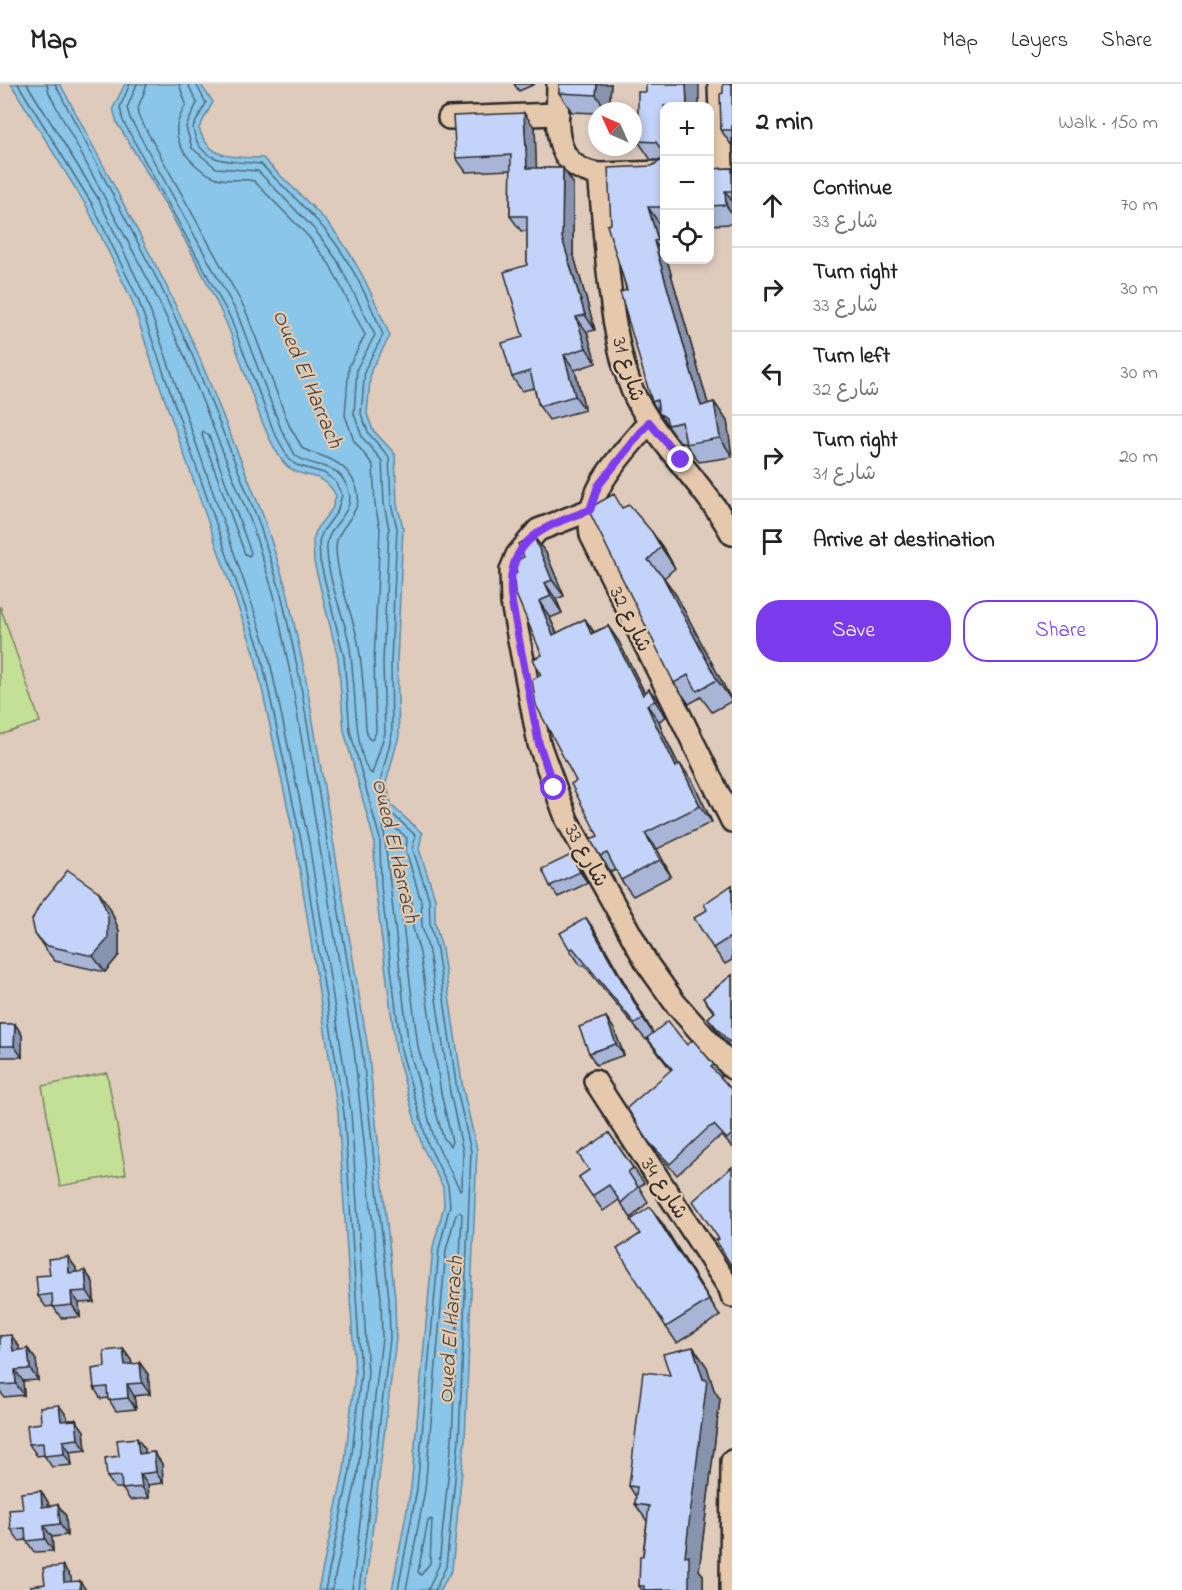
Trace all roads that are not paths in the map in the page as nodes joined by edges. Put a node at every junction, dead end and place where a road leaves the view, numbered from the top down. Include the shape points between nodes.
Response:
1 (558, 84) edge
2 (718, 84) edge
3 (558, 114) junction
4 (449, 118) dead end
5 (721, 169) edge
6 (660, 172) edge
7 (599, 174) junction
8 (649, 422) junction
9 (590, 510) junction
10 (732, 534) edge
11 (732, 821) edge
12 (732, 1068) edge
13 (595, 1081) dead end
14 (732, 1296) edge
15 (732, 1461) edge
16 (731, 1590) edge

1 - 3 street
2 - 5 street
3 - 4 street
3 - 7 street via 558,137 565,156 580,169
6 - 7 street
7 - 8 street, شارع 31 via 617,330 629,380
8 - 9 street, شارع 32 via 598,486
8 - 10 street, شارع 31 via 719,511
9 - 11 street, شارع 32 via 591,536 596,547
9 - 12 street, شارع 33 via 538,530 517,555 512,570 510,586 539,744 567,820 648,965 675,1003
13 - 14 street, شارع 34
15 - 16 street

